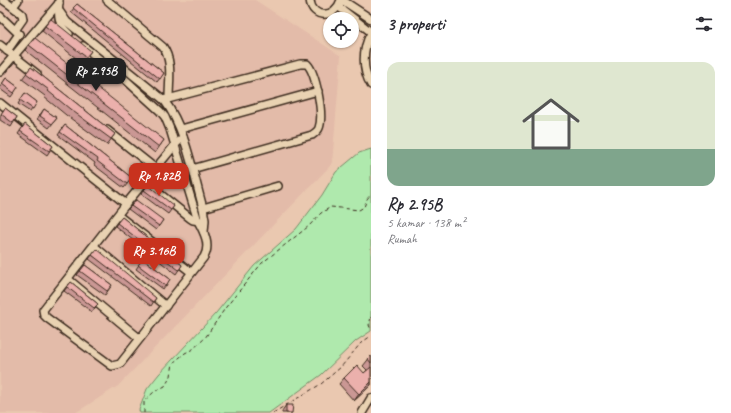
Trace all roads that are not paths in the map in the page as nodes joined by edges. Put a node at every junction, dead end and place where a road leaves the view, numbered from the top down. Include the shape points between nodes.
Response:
1 (3, 0) edge
2 (18, 0) edge
3 (107, 0) edge
4 (310, 0) edge
5 (341, 2) edge
6 (59, 4) edge
7 (13, 7) junction
8 (0, 16) edge
9 (371, 19) edge
10 (16, 29) junction
11 (371, 32) edge
12 (0, 45) edge
13 (7, 51) junction
14 (15, 56) junction
15 (0, 72) edge
16 (45, 80) edge
17 (371, 85) edge
18 (318, 91) junction
19 (167, 99) junction
20 (0, 103) edge
21 (100, 125) edge
22 (181, 129) junction
23 (183, 138) junction
24 (175, 145) junction
25 (156, 169) junction
26 (192, 169) junction
27 (145, 182) junction
28 (278, 186) dead end
29 (126, 204) junction
30 (203, 208) junction
31 (119, 215) junction
32 (202, 220) junction
33 (94, 246) junction
34 (191, 272) junction
35 (68, 279) junction
36 (166, 306) junction
37 (139, 338) junction
38 (371, 398) edge
39 (362, 413) edge

1 - 7 street
2 - 7 street
3 - 19 street via 167,52
4 - 5 street via 313,9 324,14 335,11
5 - 9 street
5 - 11 street
6 - 14 street
6 - 19 street via 67,22
6 - 24 street via 62,28 160,111 168,123
7 - 10 street via 23,17
8 - 10 street
10 - 13 street via 19,34
11 - 17 street via 364,51 366,73
12 - 13 street
13 - 14 street
14 - 15 street
14 - 16 street
18 - 19 street via 310,67 304,63
18 - 22 street
18 - 26 street via 320,124 312,135
19 - 22 street
20 - 29 street
21 - 25 street
22 - 23 street
23 - 24 street
23 - 26 street
24 - 25 street
24 - 32 street
25 - 27 street
26 - 30 street
27 - 29 street
27 - 32 street via 190,218
28 - 30 street
29 - 31 street
30 - 32 street
31 - 33 street
31 - 34 street
32 - 34 street via 208,250
33 - 35 street
33 - 36 street
34 - 36 street
35 - 37 street
35 - 37 street via 43,310 47,318 112,366 120,364
36 - 37 street
38 - 39 street

